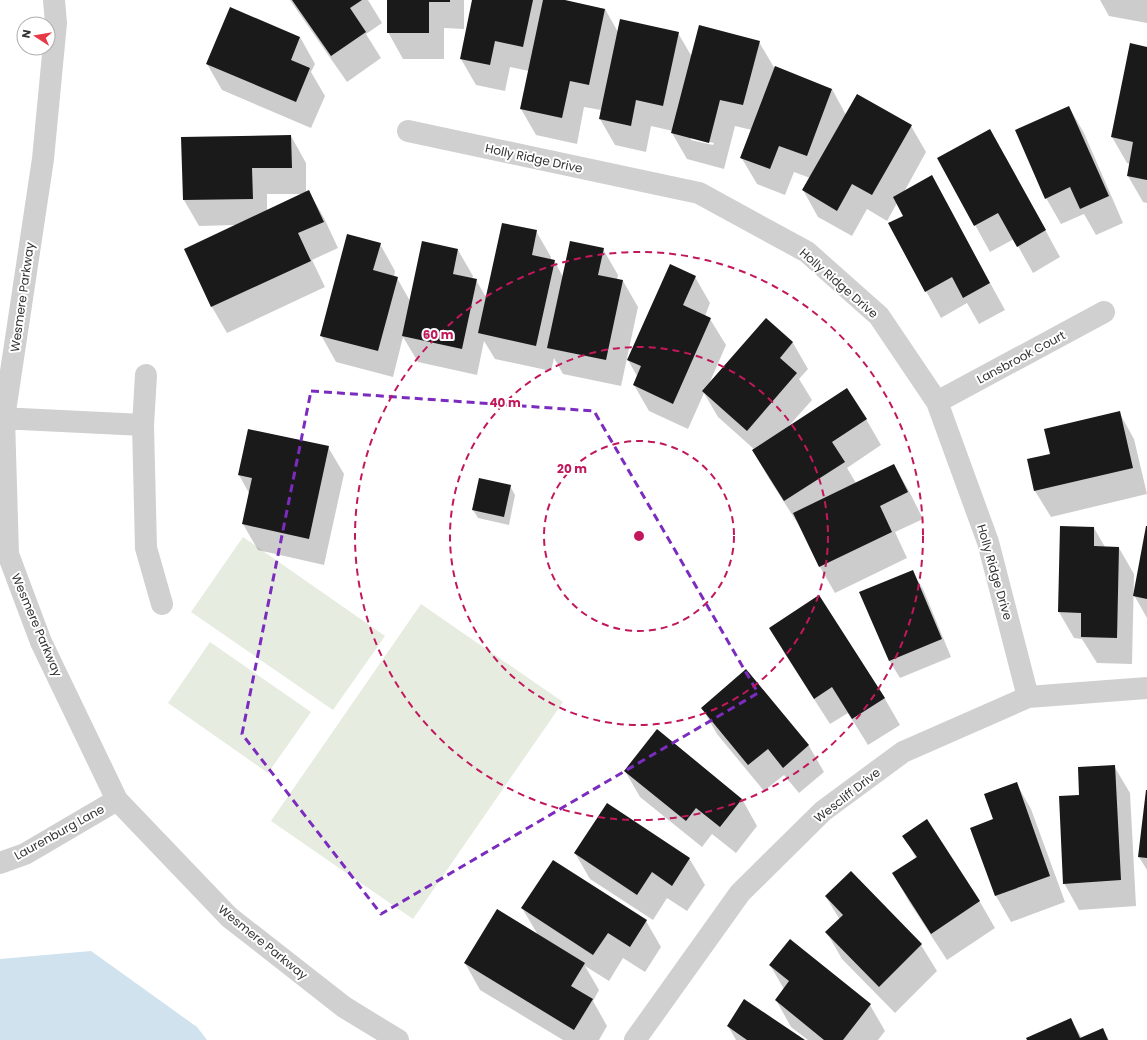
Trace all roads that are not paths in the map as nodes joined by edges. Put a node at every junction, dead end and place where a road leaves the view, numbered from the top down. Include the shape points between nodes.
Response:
1 (54, 0) edge
2 (408, 131) dead end
3 (1104, 312) dead end
4 (146, 375) dead end
5 (937, 402) junction
6 (2, 418) edge
7 (143, 425) junction
8 (162, 604) dead end
9 (1147, 688) edge
10 (1028, 697) junction
11 (117, 800) junction
12 (0, 863) edge
13 (398, 1040) edge
14 (635, 1040) edge

1 - 6 street, Wesmere Parkway via 56,23 43,159
2 - 5 street, Holly Ridge Drive via 699,193 807,252 879,316
3 - 5 street, Lansbrook Court
4 - 7 street
5 - 10 street, Holly Ridge Drive via 988,542
6 - 7 street
6 - 11 street, Wesmere Parkway via 8,554 42,642
7 - 8 street via 146,548
9 - 10 street, Wescliff Drive
10 - 14 street, Wescliff Drive via 903,752 823,811 740,893
11 - 12 street, Laurenburg Lane via 25,854
11 - 13 street, Wesmere Parkway via 229,917 344,1007

